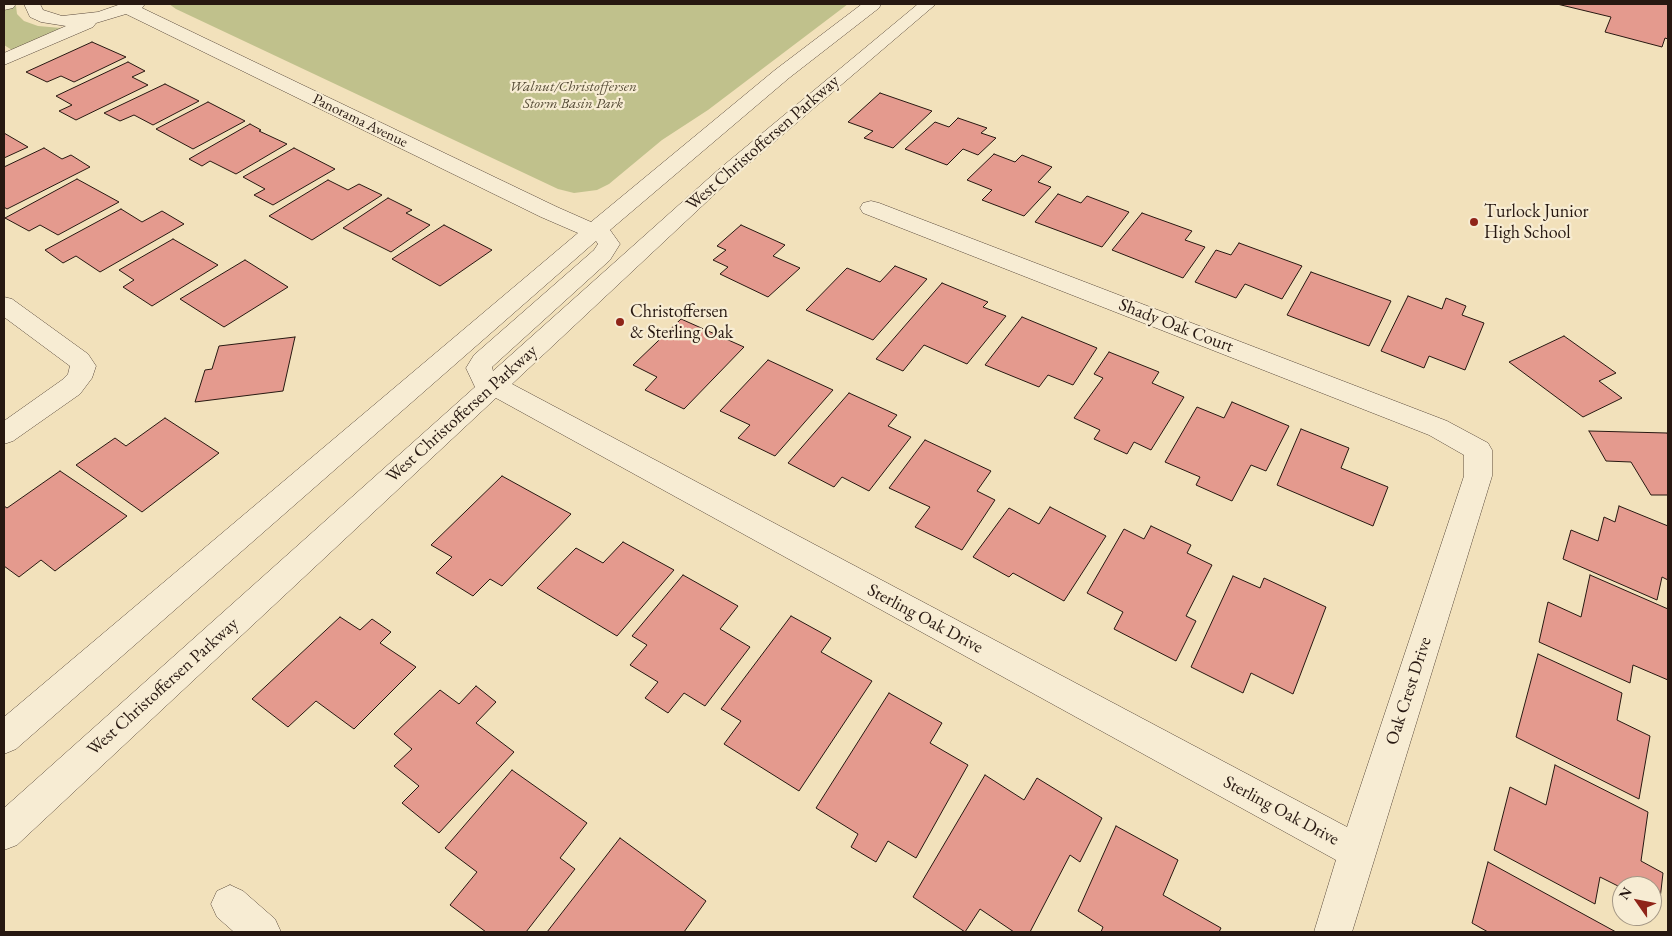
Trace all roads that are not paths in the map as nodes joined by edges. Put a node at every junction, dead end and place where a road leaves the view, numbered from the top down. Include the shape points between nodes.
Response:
1 (32, 4) edge
2 (873, 4) edge
3 (928, 4) edge
4 (133, 6) edge
5 (102, 17) junction
6 (4, 60) edge
7 (871, 208) dead end
8 (593, 231) junction
9 (4, 305) edge
10 (493, 386) junction
11 (4, 434) edge
12 (1478, 450) joint
13 (4, 738) edge
14 (4, 832) edge
15 (1357, 852) junction
16 (230, 904) dead end
17 (262, 932) edge
18 (1333, 932) edge

1 - 5 street via 36,13 46,18
2 - 8 street, West Christoffersen Parkway via 775,80
3 - 10 street, West Christoffersen Parkway via 724,174
4 - 5 street
4 - 8 street, Panorama Avenue
5 - 6 street
7 - 12 street, Shady Oak Court via 1438,428
8 - 10 street via 607,240 607,250 483,361 480,375
8 - 13 street, West Christoffersen Parkway
9 - 11 street via 83,366 81,374 66,392
10 - 14 street, West Christoffersen Parkway
10 - 15 street, Sterling Oak Drive
12 - 15 street, Oak Crest Drive via 1478,476
15 - 18 street, Oak Crest Drive
16 - 17 street

